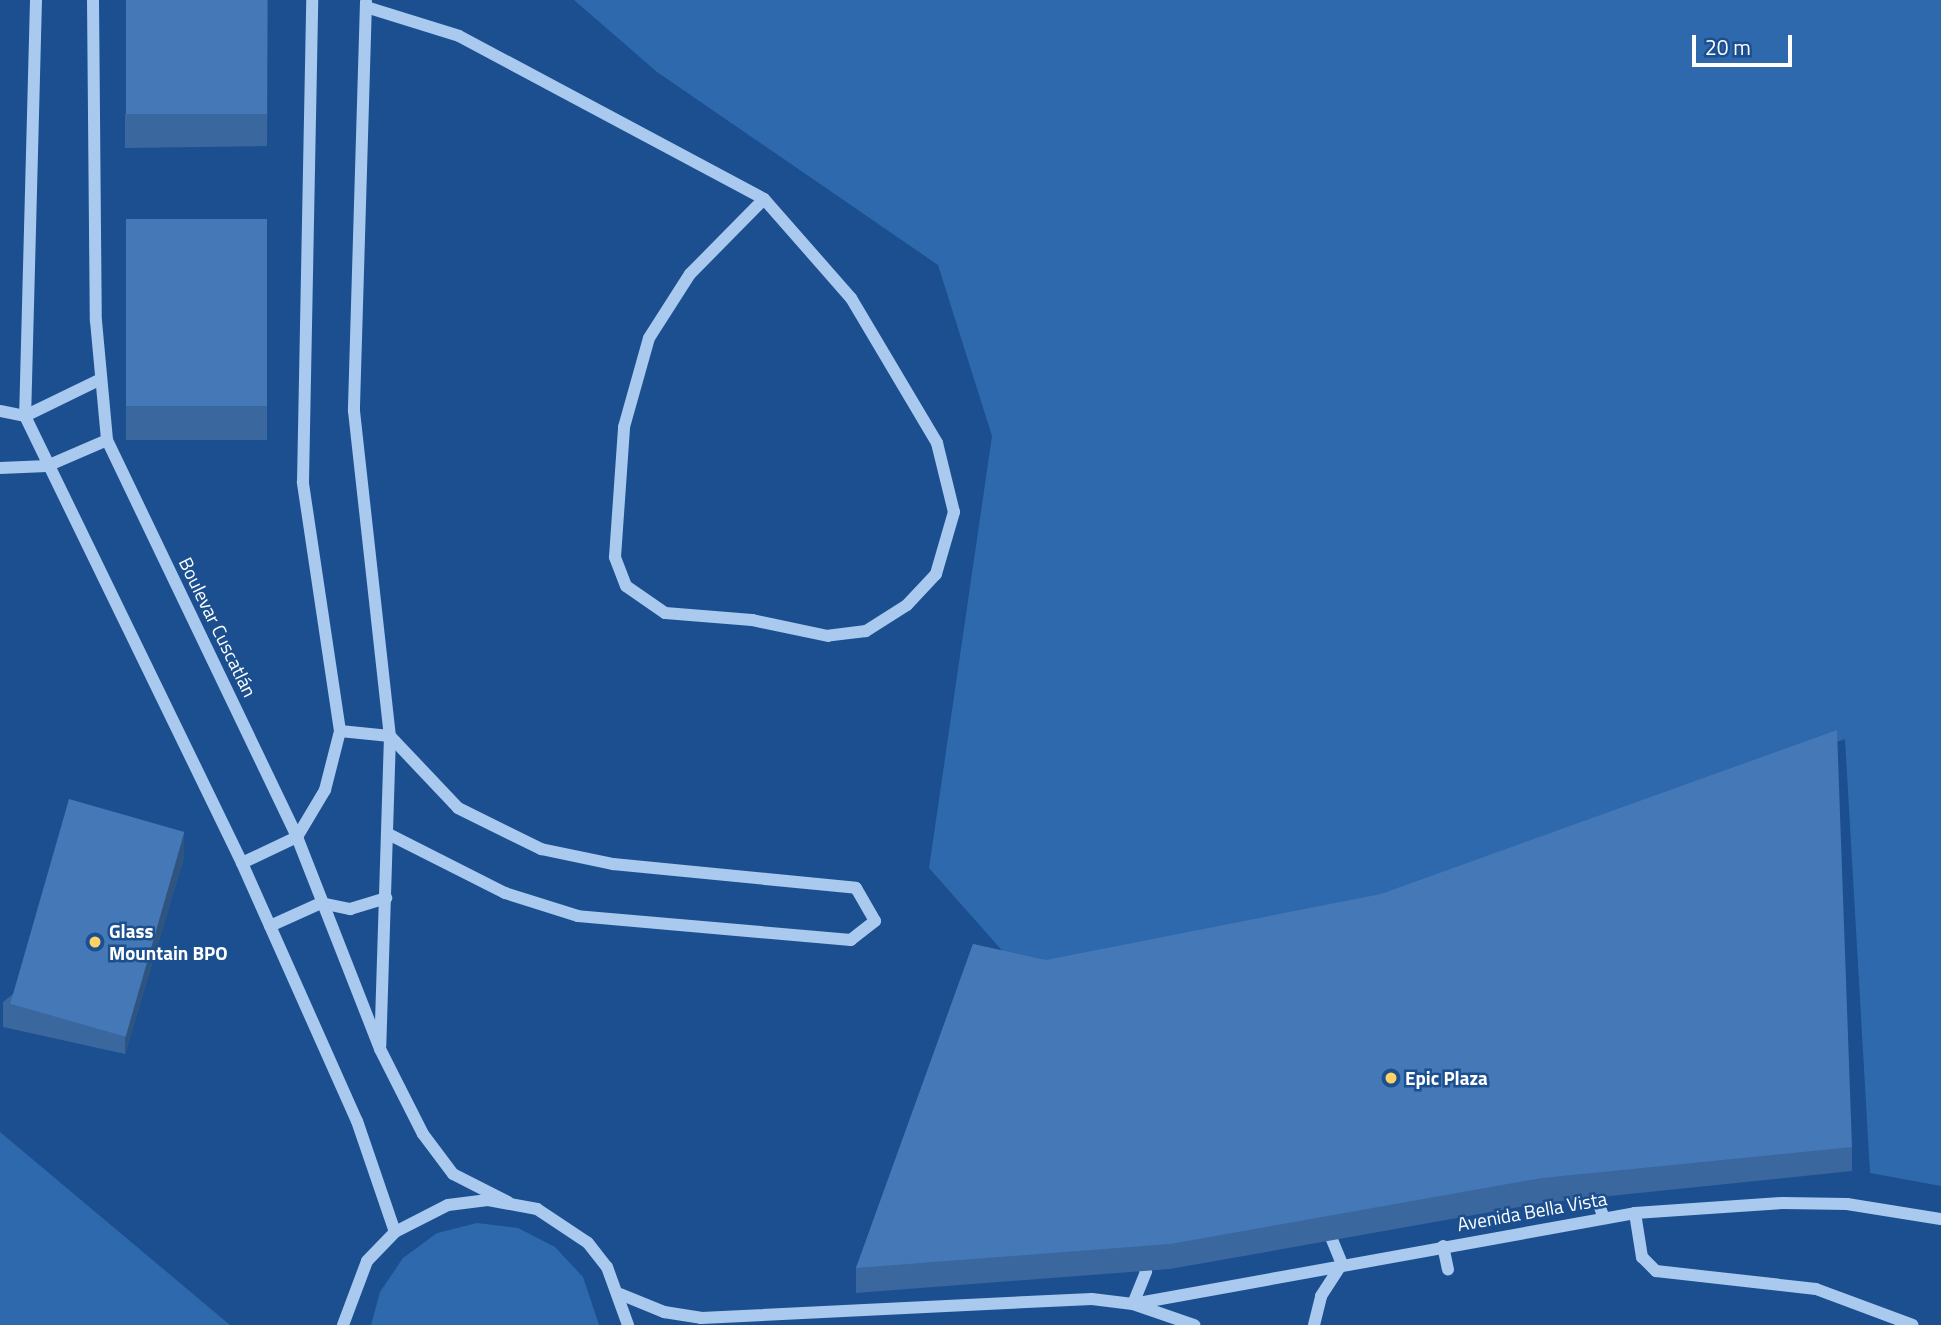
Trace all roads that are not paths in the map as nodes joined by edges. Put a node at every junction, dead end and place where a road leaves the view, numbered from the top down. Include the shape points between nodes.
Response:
1 (36, 0) edge
2 (93, 0) edge
3 (312, 0) edge
4 (366, 4) edge
5 (764, 199) junction
6 (99, 380) junction
7 (0, 411) edge
8 (25, 416) junction
9 (107, 440) junction
10 (47, 466) junction
11 (0, 468) edge
12 (340, 730) junction
13 (390, 736) junction
14 (388, 834) junction
15 (297, 837) junction
16 (242, 863) junction
17 (386, 898) junction
18 (321, 903) junction
19 (270, 926) junction
20 (380, 1049) junction
21 (1587, 1173) edge
22 (508, 1202) junction
23 (1318, 1206) edge
24 (1635, 1213) junction
25 (1604, 1218) junction
26 (1941, 1219) edge
27 (395, 1232) junction
28 (1443, 1246) junction
29 (1128, 1247) edge
30 (1342, 1264) junction
31 (1448, 1269) dead end
32 (620, 1294) junction
33 (1133, 1304) junction
34 (343, 1325) edge
35 (628, 1325) edge
36 (1194, 1325) edge
37 (1314, 1325) edge
38 (1913, 1325) edge

1 - 8 street
2 - 6 street, Boulevar Cuscatlán
3 - 12 street via 303,482
4 - 5 street via 459,36
4 - 13 street via 354,411
5 - 5 street via 850,298 937,443 953,488 951,536 936,574 907,605 866,631 828,636 655,610 626,586 615,557 624,426 649,338 690,274
6 - 8 street
6 - 9 street, Boulevar Cuscatlán
7 - 8 street
8 - 10 street
9 - 10 street
9 - 15 street, Boulevar Cuscatlán
10 - 11 street
10 - 16 street
12 - 13 street
12 - 15 street via 325,790
13 - 14 street
13 - 14 street via 458,808 541,849 613,864 856,888 875,921 851,940 578,916 505,893
14 - 17 street
15 - 16 street
15 - 18 street, Boulevar Cuscatlán
16 - 19 street
17 - 18 street via 350,909
17 - 20 street
18 - 19 street
18 - 20 street, Boulevar Cuscatlán
19 - 27 street via 357,1121
20 - 22 street, Boulevar Cuscatlán via 424,1134 453,1174
21 - 25 street
22 - 27 street via 448,1205
22 - 32 street via 537,1209 588,1243
23 - 30 street
24 - 25 street, Avenida Bella Vista
24 - 26 street, Avenida Bella Vista via 1783,1203 1847,1204
24 - 38 street via 1642,1257 1656,1271 1816,1289
25 - 28 street, Avenida Bella Vista
27 - 34 street via 368,1261
28 - 30 street, Avenida Bella Vista
28 - 31 street
29 - 33 street via 1146,1270
30 - 33 street, Avenida Bella Vista
30 - 37 street via 1321,1296
32 - 33 street via 664,1312 701,1318 1092,1299
32 - 35 street
33 - 36 street

